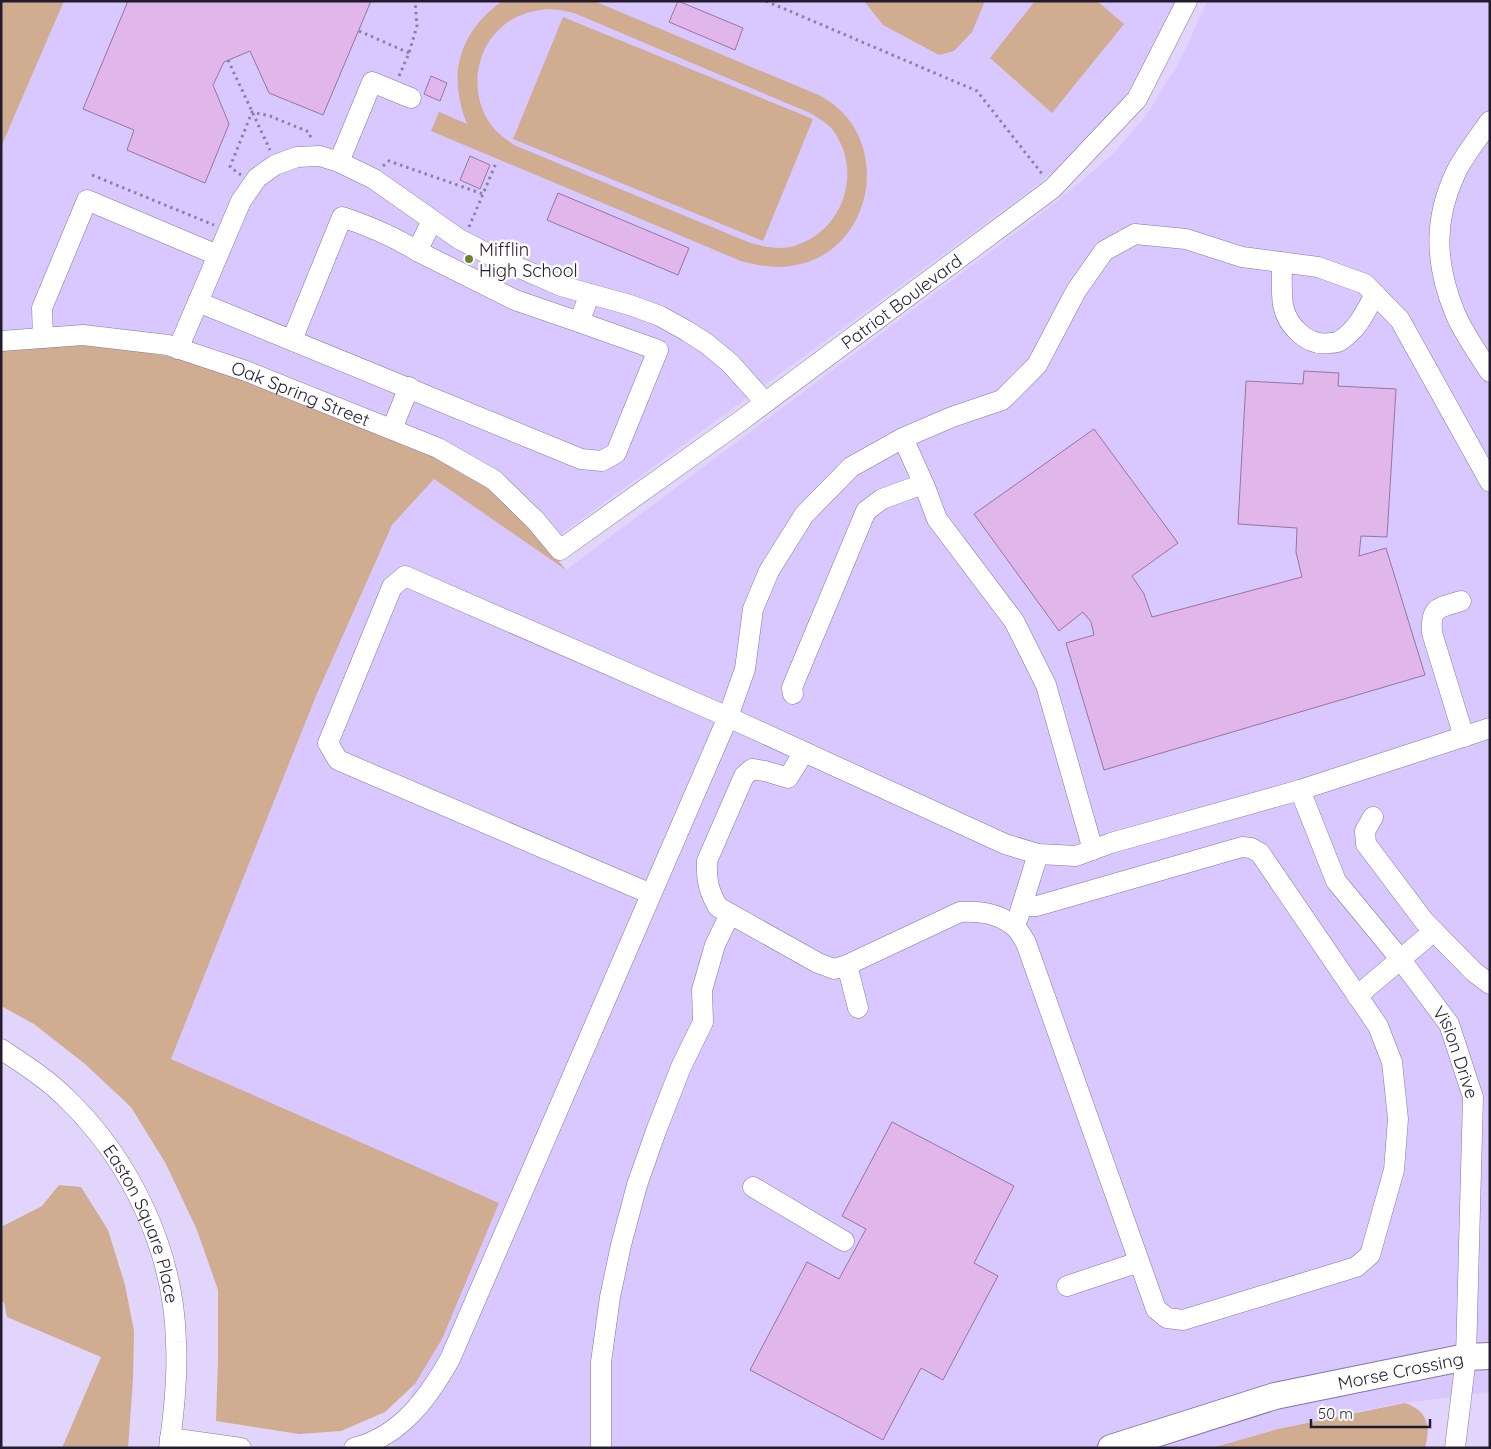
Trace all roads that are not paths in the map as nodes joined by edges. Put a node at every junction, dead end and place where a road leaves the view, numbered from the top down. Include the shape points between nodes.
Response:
1 (1187, 1) edge
2 (411, 98) dead end
3 (1490, 120) edge
4 (339, 162) junction
5 (432, 221) junction
6 (417, 251) junction
7 (217, 255) junction
8 (1282, 262) junction
9 (590, 294) junction
10 (1375, 294) junction
11 (198, 302) junction
12 (579, 322) junction
13 (43, 338) junction
14 (292, 340) junction
15 (1, 341) edge
16 (178, 348) junction
17 (1490, 372) edge
18 (409, 388) junction
19 (765, 402) junction
20 (392, 429) junction
21 (903, 438) junction
22 (1490, 482) edge
23 (923, 484) junction
24 (560, 550) joint
25 (1461, 601) dead end
26 (794, 694) dead end
27 (728, 718) junction
28 (1490, 728) edge
29 (1464, 737) junction
30 (804, 752) junction
31 (1300, 790) junction
32 (1373, 817) dead end
33 (1093, 850) junction
34 (1038, 854) junction
35 (651, 894) junction
36 (1022, 906) junction
37 (730, 914) junction
38 (1015, 927) junction
39 (1434, 931) junction
40 (1401, 960) junction
41 (847, 965) junction
42 (1490, 984) edge
43 (1357, 996) junction
44 (858, 1008) dead end
45 (1, 1049) edge
46 (753, 1187) dead end
47 (844, 1241) dead end
48 (1139, 1262) junction
49 (1067, 1286) dead end
50 (1478, 1356) edge
51 (170, 1443) edge
52 (241, 1448) edge
53 (354, 1448) edge
54 (601, 1448) edge
55 (1111, 1448) edge
56 (1455, 1448) edge

1 - 19 street, Patriot Boulevard via 1137,99 1053,188
2 - 4 street via 372,82
3 - 17 street via 1456,172 1441,214 1439,231 1440,262 1455,314
4 - 5 street via 374,179
4 - 7 street via 320,156 297,157 276,165 257,178 241,201
5 - 6 street
5 - 9 street via 490,255 561,286
6 - 12 street via 515,300
6 - 14 street via 397,238 342,217
7 - 11 street
7 - 13 street via 87,200 42,308
8 - 10 street via 1318,267 1365,284
8 - 10 street via 1284,306 1289,322 1311,341 1324,344 1340,342 1360,322
8 - 21 street via 1242,257 1186,239 1135,234 1104,251 1076,291 1037,365 1002,400
9 - 12 street
9 - 19 street via 660,316 688,331 730,363
10 - 22 street via 1400,320
11 - 14 street
11 - 16 street
12 - 18 street via 658,350 616,453 602,462 581,459
13 - 15 street, Oak Spring Street
13 - 16 street, Oak Spring Street via 83,335
14 - 18 street
16 - 20 street, Oak Spring Street via 246,371
18 - 20 street
19 - 24 street, Patriot Boulevard
20 - 24 street, Oak Spring Street via 438,448 494,480
21 - 23 street
21 - 27 street via 851,468 804,515 769,571 753,609 745,669
23 - 26 street via 882,499 866,511 792,688
23 - 33 street via 937,519 1014,621 1046,685
25 - 29 street via 1433,612 1431,620 1432,633
27 - 30 street
27 - 35 street
27 - 35 street via 405,576 392,587 328,744 338,760
28 - 29 street
29 - 31 street
30 - 34 street via 1005,844
30 - 37 street via 788,778 752,769 744,776 707,861 709,892 718,908
31 - 33 street
31 - 40 street, Vision Drive via 1336,881
32 - 39 street via 1365,831 1366,844
33 - 34 street via 1076,856
34 - 36 street
35 - 53 street via 450,1360 416,1411 387,1433
36 - 38 street
36 - 43 street via 1037,906 1242,847 1251,848 1260,853
37 - 41 street via 818,963 834,969
37 - 54 street via 715,945 702,990 703,1022 656,1131 621,1245 601,1362
38 - 41 street via 980,911 960,912
38 - 48 street via 1026,943
39 - 40 street
39 - 42 street
40 - 43 street
40 - 50 street, Vision Drive via 1449,1024 1473,1097
41 - 44 street
43 - 48 street via 1378,1026 1392,1062 1398,1119 1394,1170 1370,1255 1356,1267 1183,1320 1167,1318 1156,1309
45 - 51 street, Easton Square Place via 64,1096 90,1123 120,1163 142,1202 169,1284 176,1341 176,1388
46 - 47 street
48 - 49 street
50 - 55 main road, Morse Crossing via 1275,1396
50 - 56 street, Vision Drive
51 - 52 street

